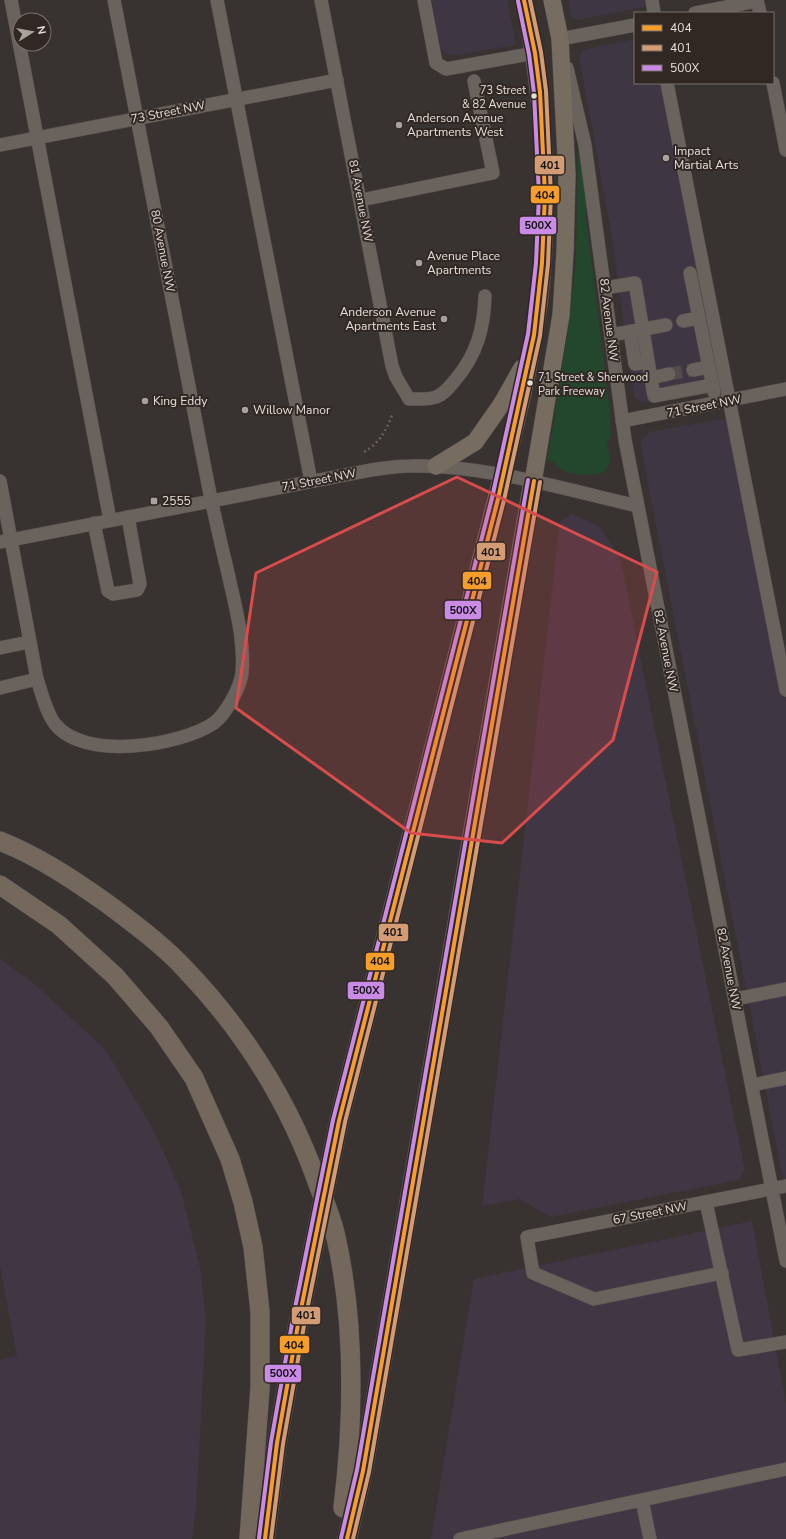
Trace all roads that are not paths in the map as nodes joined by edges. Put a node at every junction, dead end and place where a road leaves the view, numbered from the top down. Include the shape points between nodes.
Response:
1 (11, 0) edge
2 (114, 0) edge
3 (217, 0) edge
4 (321, 0) edge
5 (424, 0) edge
6 (524, 0) edge
7 (552, 0) edge
8 (652, 0) edge
9 (758, 5) edge
10 (654, 12) edge
11 (703, 12) edge
12 (634, 25) edge
13 (560, 39) junction
14 (535, 53) junction
15 (337, 80) junction
16 (474, 81) dead end
17 (668, 84) edge
18 (773, 84) edge
19 (236, 100) junction
20 (137, 118) junction
21 (38, 138) junction
22 (0, 145) edge
23 (786, 150) edge
24 (361, 200) junction
25 (690, 273) dead end
26 (605, 288) junction
27 (485, 296) dead end
28 (699, 318) junction
29 (683, 321) dead end
30 (666, 325) dead end
31 (636, 331) junction
32 (612, 335) junction
33 (530, 354) junction
34 (709, 367) junction
35 (693, 370) tunnel mouth
36 (669, 374) tunnel mouth
37 (651, 378) junction
38 (713, 385) junction
39 (786, 389) edge
40 (729, 401) junction
41 (716, 403) junction
42 (622, 421) junction
43 (436, 466) junction
44 (503, 476) junction
45 (0, 481) edge
46 (311, 481) junction
47 (533, 482) junction
48 (212, 501) junction
49 (638, 506) junction
50 (128, 517) junction
51 (110, 520) junction
52 (94, 523) junction
53 (6, 541) edge
54 (29, 642) junction
55 (0, 648) edge
56 (37, 679) junction
57 (0, 688) edge
58 (786, 690) edge
59 (0, 841) edge
60 (0, 885) edge
61 (786, 989) edge
62 (735, 999) junction
63 (786, 1078) edge
64 (752, 1085) junction
65 (786, 1186) edge
66 (772, 1189) junction
67 (706, 1202) junction
68 (786, 1261) edge
69 (722, 1273) junction
70 (786, 1342) edge
71 (786, 1469) edge
72 (642, 1500) junction
73 (514, 1534) edge
74 (249, 1539) edge
75 (265, 1539) edge
76 (340, 1539) edge
77 (347, 1539) edge
78 (460, 1539) edge
79 (650, 1539) edge

1 - 21 street
2 - 20 street, 80 Avenue NW
3 - 19 street
4 - 15 street, 81 Avenue NW
5 - 14 street via 436,63 446,69
6 - 14 main road
7 - 13 main road, 82 Avenue NW
8 - 10 street
9 - 11 street
12 - 13 street
13 - 26 street, 82 Avenue NW via 586,145
13 - 47 main road, 82 Avenue NW via 568,175 565,252 561,315
14 - 33 main road via 545,195 539,296
15 - 19 street, 73 Street NW
15 - 24 street, 81 Avenue NW
16 - 24 street via 493,173
17 - 40 street
18 - 23 street
19 - 20 street, 73 Street NW
19 - 46 street
20 - 21 street, 73 Street NW
20 - 48 street, 80 Avenue NW
21 - 22 street, 73 Street NW
21 - 51 street
24 - 27 street, 81 Avenue NW via 392,366 409,400 432,399 443,394 464,369 481,335
25 - 28 street
26 - 31 street via 635,283
26 - 32 street, 82 Avenue NW
28 - 29 street
28 - 34 street
30 - 31 street
31 - 32 street
31 - 37 street via 648,362
32 - 42 street, 82 Avenue NW
33 - 43 main road via 501,405 475,442
33 - 44 main road
34 - 35 street
34 - 38 street
36 - 37 street
37 - 38 street via 654,396
38 - 41 street
39 - 40 street, 71 Street NW
40 - 41 street, 71 Street NW
40 - 58 street
41 - 42 street, 71 Street NW
42 - 49 street, 82 Avenue NW
43 - 44 street, 71 Street NW
43 - 46 street, 71 Street NW via 396,467
44 - 47 street, 71 Street NW
44 - 75 highway, bridge via 339,1121 277,1443
45 - 53 street, 80 Avenue NW
46 - 48 street, 71 Street NW
47 - 49 street, 71 Street NW
47 - 77 highway via 364,1463
48 - 50 street, 71 Street NW
48 - 56 street, 80 Avenue NW via 241,629 242,675 229,706 214,722 184,736 136,746 104,747 76,740 56,725
49 - 62 street, 82 Avenue NW
50 - 51 street, 71 Street NW
50 - 52 street via 140,584 137,590 114,594 108,591
51 - 52 street, 71 Street NW
52 - 53 street, 71 Street NW
53 - 54 street, 80 Avenue NW
54 - 55 street
54 - 56 street, 80 Avenue NW
56 - 57 street
59 - 76 highway via 50,866 85,888 137,926 185,969 233,1024 272,1083 308,1154 335,1231 346,1291 351,1408
60 - 74 highway via 59,925 115,976 159,1027 194,1078 230,1159 253,1247 260,1312 260,1388
61 - 62 street
62 - 64 street, 82 Avenue NW
63 - 64 street
64 - 66 street, 82 Avenue NW
65 - 66 street, 67 Street NW
66 - 67 street, 67 Street NW
66 - 68 street, 82 Avenue NW
67 - 69 street
67 - 69 street, 67 Street NW via 527,1237 533,1273 594,1299
69 - 70 street via 738,1350
71 - 72 street
72 - 73 street
72 - 79 street
73 - 78 street

